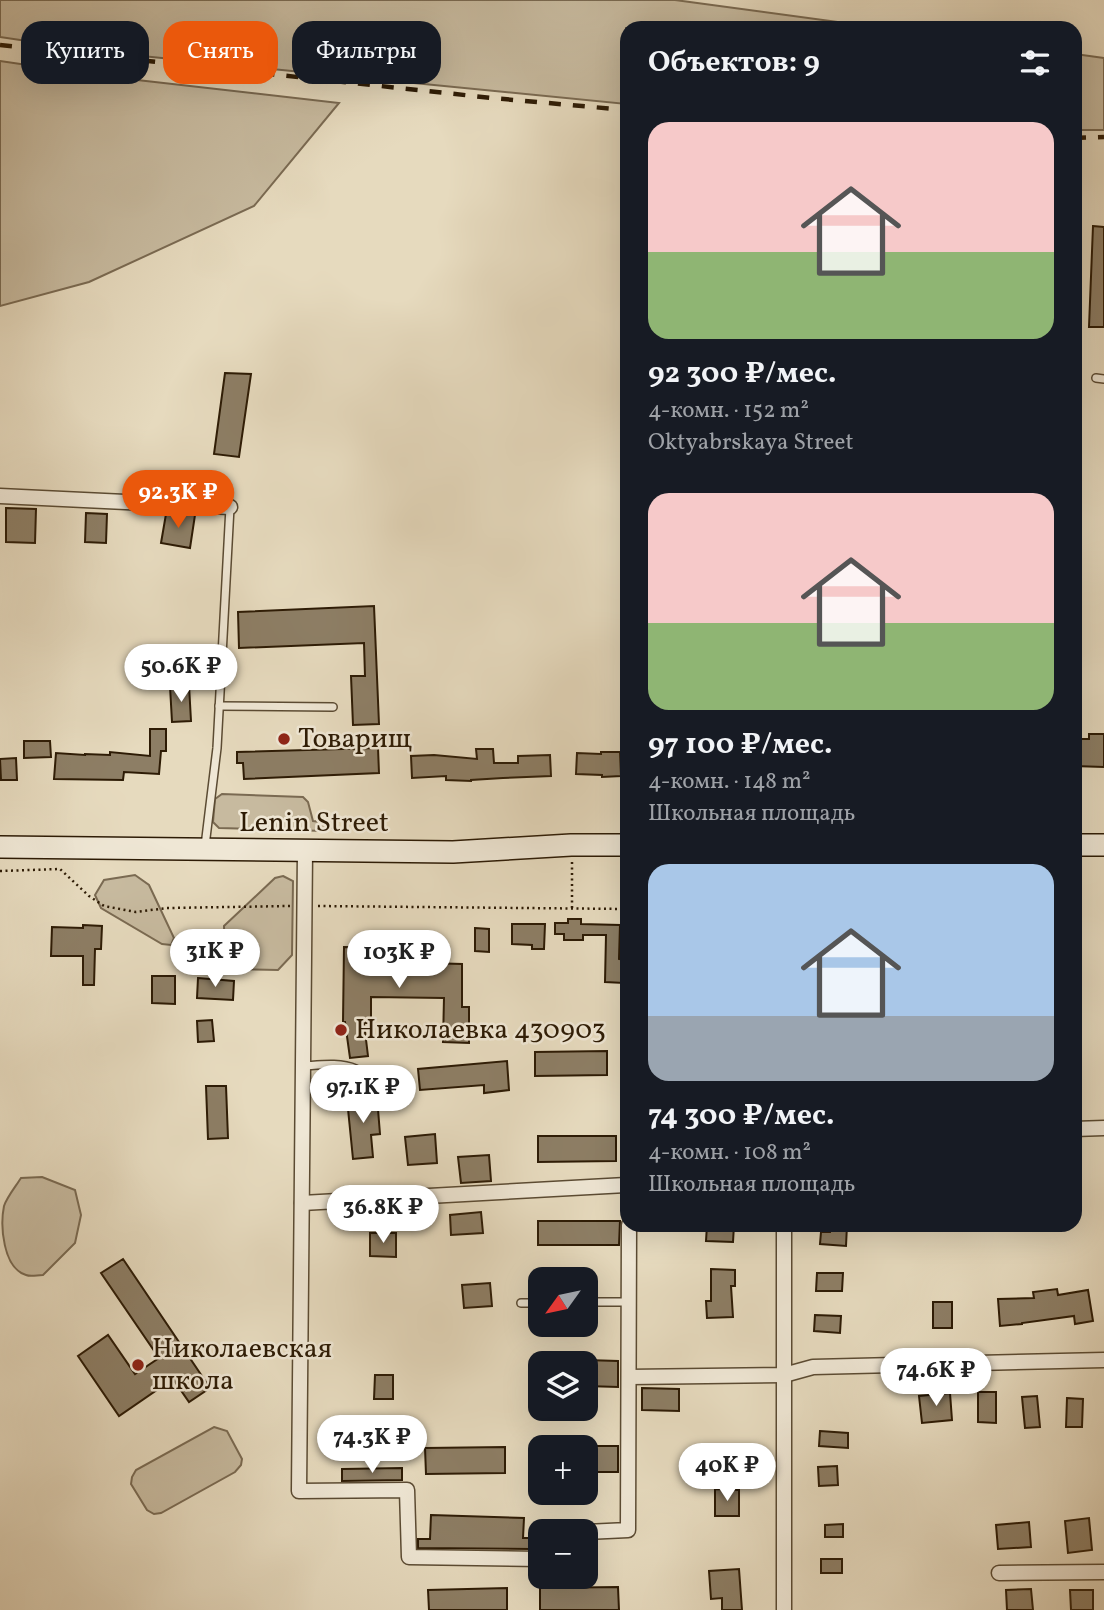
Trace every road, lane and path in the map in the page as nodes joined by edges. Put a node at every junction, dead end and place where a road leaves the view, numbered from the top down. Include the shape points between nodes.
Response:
1 (0, 496) edge
2 (230, 507) joint
3 (219, 706) junction
4 (333, 707) dead end
5 (571, 845) junction
6 (620, 845) edge
7 (1082, 845) edge
8 (1104, 845) edge
9 (0, 848) edge
10 (205, 850) junction
11 (305, 850) junction
12 (0, 871) edge
13 (304, 906) junction
14 (572, 909) junction
15 (620, 909) edge
16 (303, 1066) junction
17 (357, 1079) dead end
18 (1104, 1128) edge
19 (1082, 1129) edge
20 (620, 1185) edge
21 (302, 1203) junction
22 (629, 1232) edge
23 (784, 1232) edge
24 (598, 1302) edge
25 (629, 1302) junction
26 (520, 1303) dead end
27 (528, 1303) edge
28 (1104, 1360) edge
29 (784, 1375) junction
30 (629, 1377) junction
31 (598, 1531) edge
32 (528, 1559) edge
33 (1104, 1572) edge
34 (999, 1573) dead end
35 (784, 1610) edge

1 - 2 street
2 - 3 lane
3 - 4 lane
3 - 10 lane
5 - 6 main road, Lenin Street
5 - 11 main road, Lenin Street via 453,852
5 - 14 path
7 - 8 main road
9 - 10 main road, Lenin Street
10 - 11 main road, Lenin Street
11 - 13 street
12 - 13 path via 60,869 104,906 136,912
13 - 14 path
13 - 16 street
14 - 15 path
16 - 17 lane via 350,1066 356,1069
16 - 21 street
18 - 19 street
20 - 21 street
21 - 32 street via 299,1491 407,1490 409,1557
22 - 25 street
23 - 29 street
24 - 25 lane
25 - 30 street
26 - 27 lane
28 - 29 street via 813,1367
29 - 30 street
29 - 35 street
30 - 31 street via 628,1530
33 - 34 street

